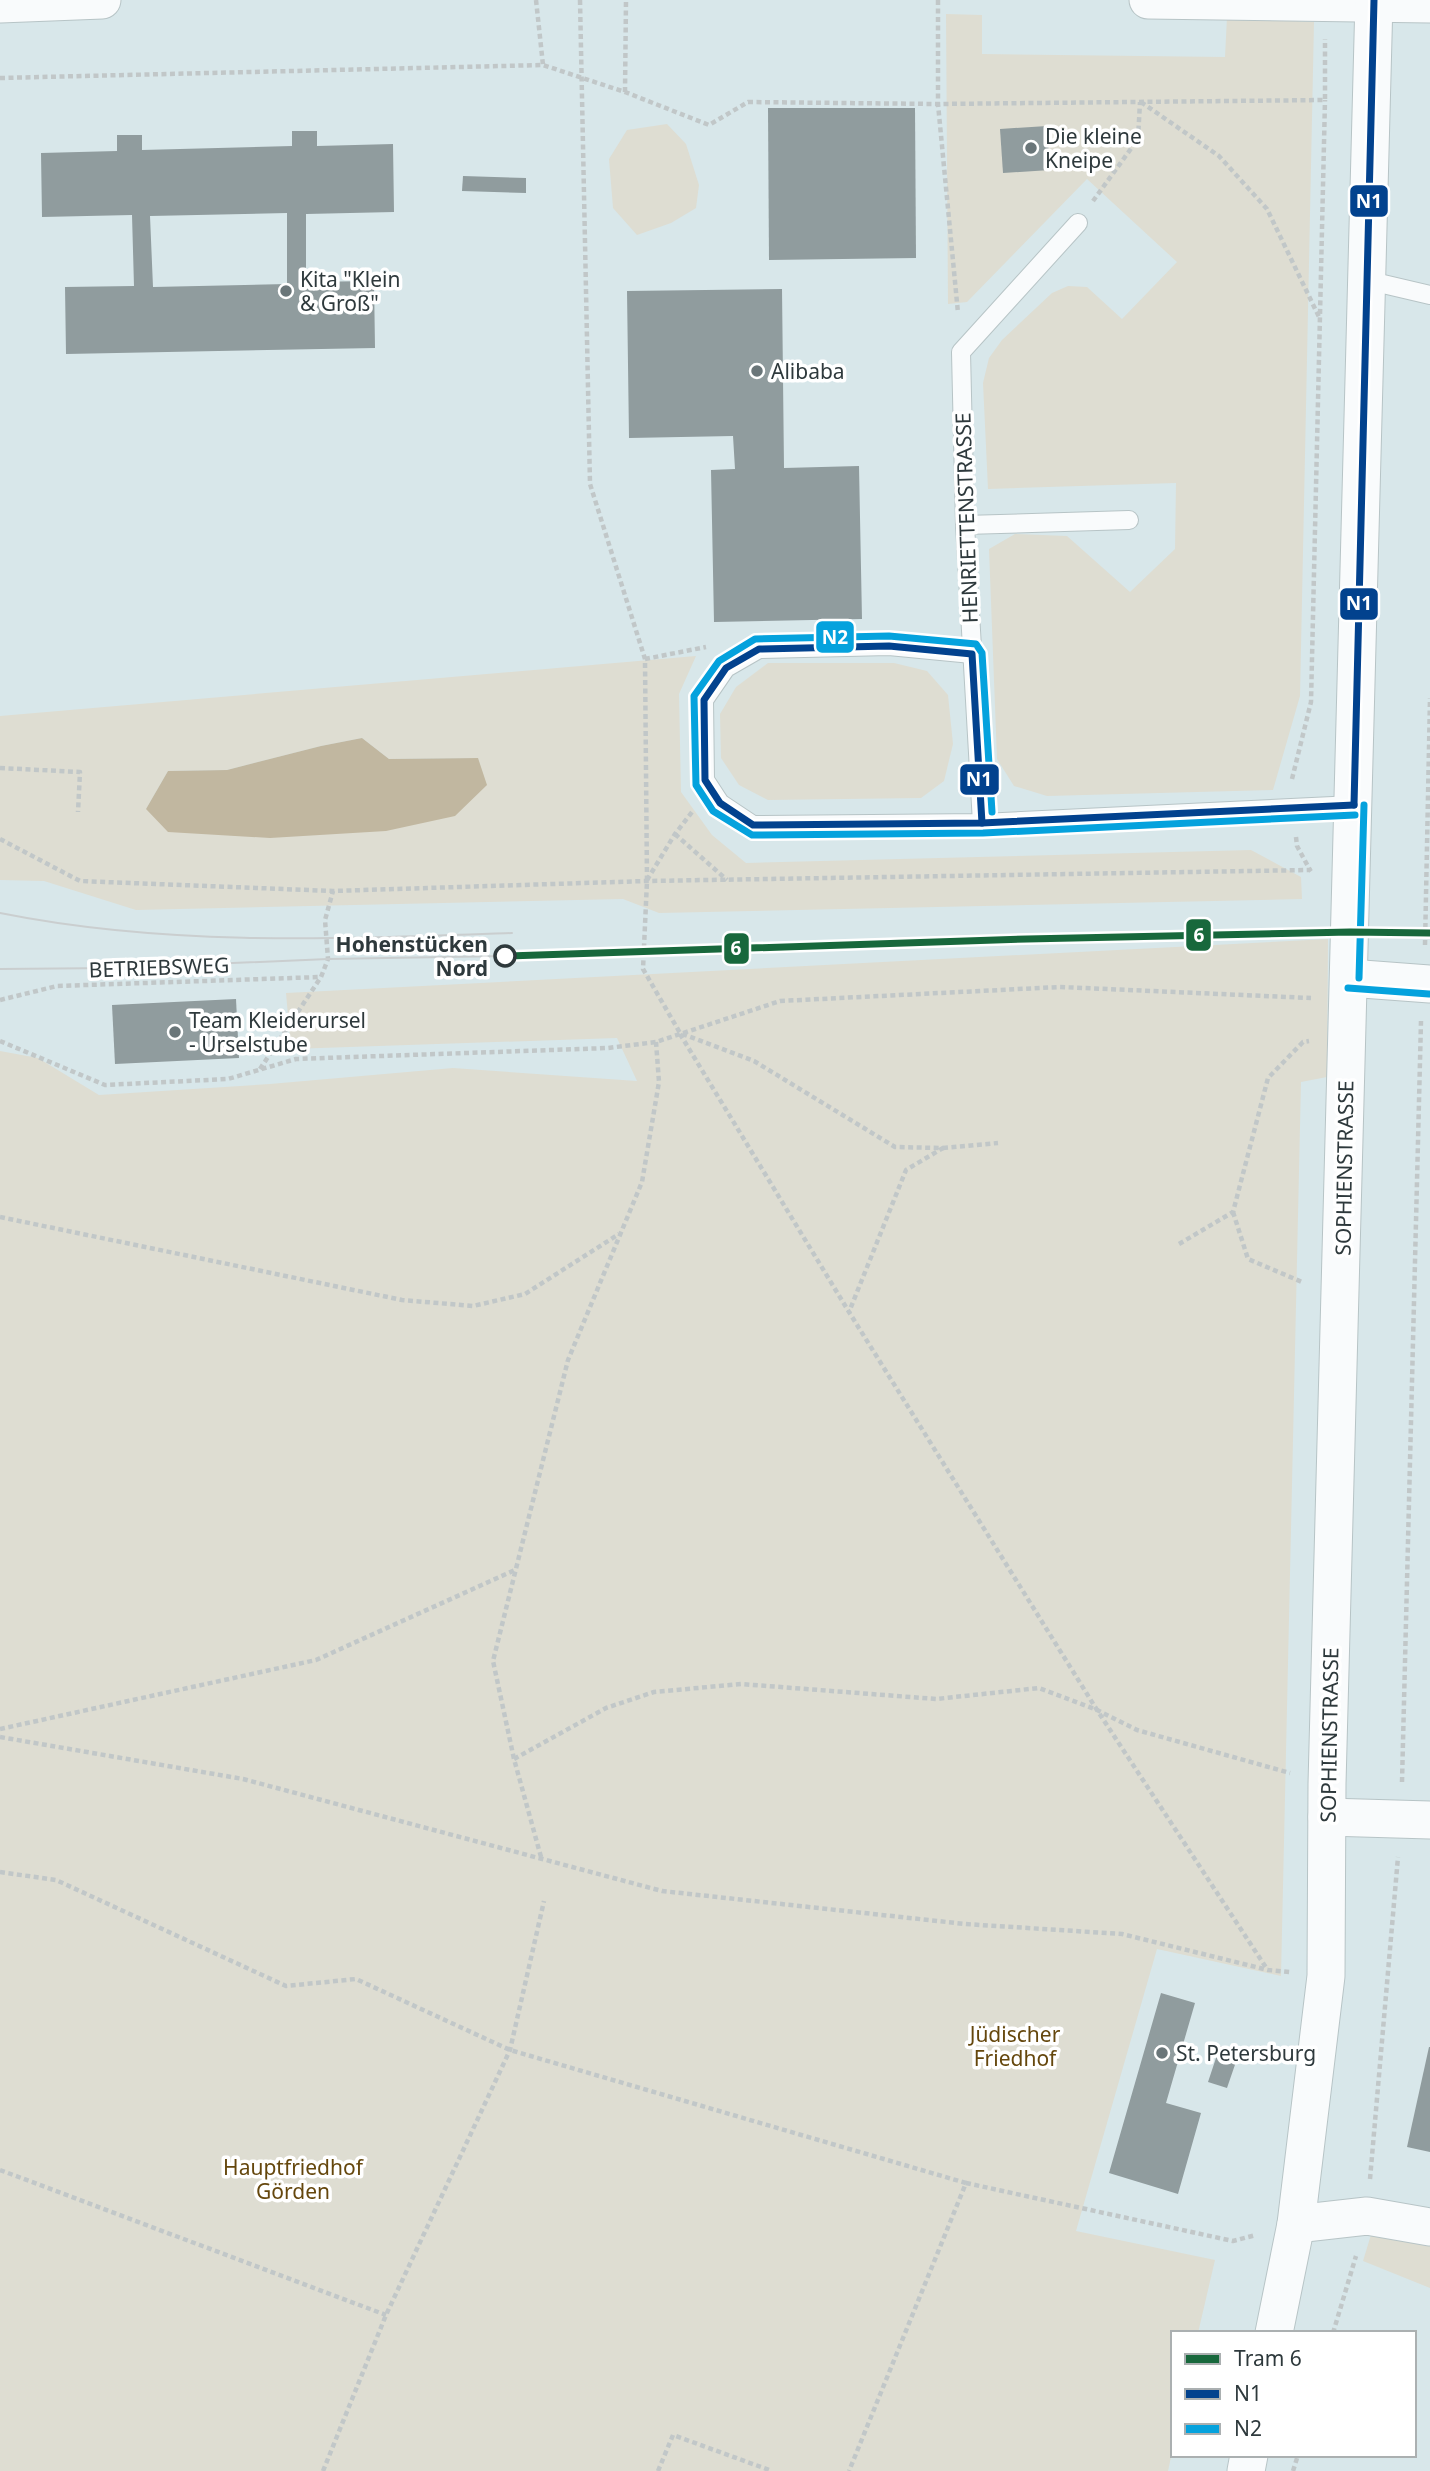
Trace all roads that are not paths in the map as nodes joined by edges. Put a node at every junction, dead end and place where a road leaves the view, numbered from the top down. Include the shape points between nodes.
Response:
1 (102, 0) edge
2 (1148, 0) edge
3 (46, 1) edge
4 (1374, 2) edge
5 (0, 4) edge
6 (1430, 4) edge
7 (1078, 223) road end
8 (1366, 280) junction
9 (1430, 295) edge
10 (1129, 520) dead end
11 (965, 525) junction
12 (972, 654) junction
13 (1354, 805) junction
14 (982, 822) junction
15 (1349, 978) junction
16 (1427, 984) edge
17 (1327, 1800) junction
18 (1416, 1819) edge
19 (1296, 2224) junction
20 (1430, 2227) edge
21 (1274, 2331) edge

1 - 3 street
2 - 4 street
3 - 5 street
4 - 6 street
4 - 8 street, SOPHIENSTRASSE
7 - 11 lane, HENRIETTENSTRASSE via 961,352
8 - 9 lane
8 - 13 street, SOPHIENSTRASSE
10 - 11 lane
11 - 12 lane, HENRIETTENSTRASSE
12 - 14 lane, HENRIETTENSTRASSE
12 - 14 lane via 889,646 759,649 726,668 704,700 705,780 720,803 753,825
13 - 14 lane
13 - 15 street, SOPHIENSTRASSE
15 - 16 street
15 - 17 street, SOPHIENSTRASSE
17 - 18 street
17 - 19 street, SOPHIENSTRASSE via 1326,1976
19 - 20 street via 1367,2217
19 - 21 street, SOPHIENSTRASSE

